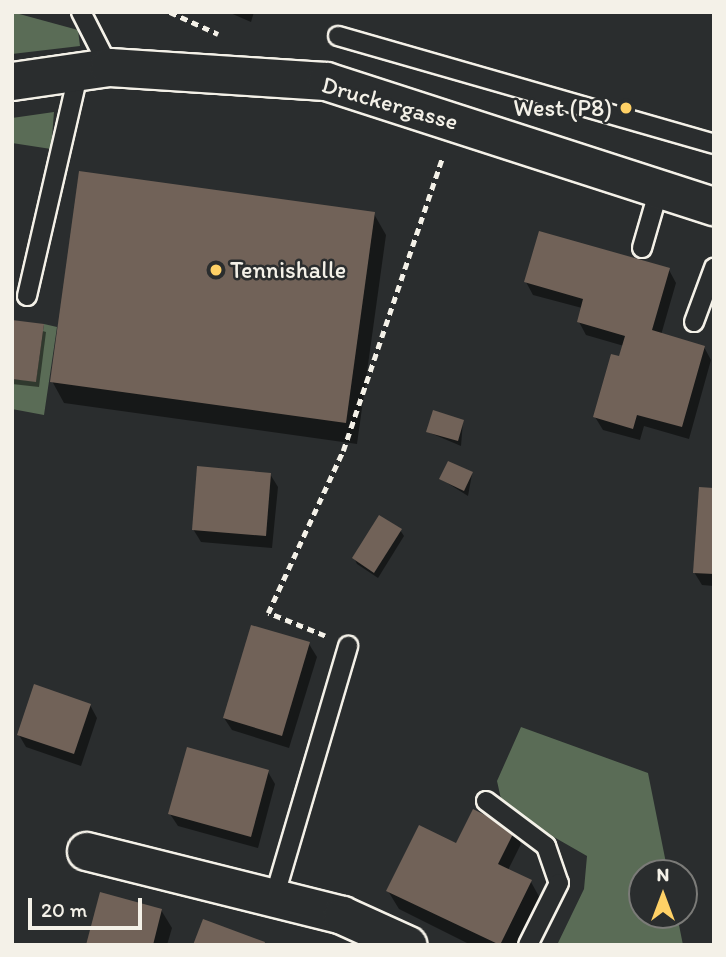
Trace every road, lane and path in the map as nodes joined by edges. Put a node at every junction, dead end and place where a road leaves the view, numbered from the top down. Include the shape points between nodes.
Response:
1 (81, 12) edge
2 (338, 36) dead end
3 (94, 68) junction
4 (12, 81) edge
5 (455, 121) junction
6 (714, 144) edge
7 (660, 189) junction
8 (714, 206) edge
9 (642, 247) dead end
10 (714, 268) edge
11 (27, 296) dead end
12 (694, 322) dead end
13 (348, 646) joint
14 (486, 801) dead end
15 (86, 851) dead end
16 (274, 898) junction
17 (408, 945) edge
18 (528, 945) edge

1 - 3 lane
2 - 6 lane
3 - 4 street, Druckergasse
3 - 5 street, Druckergasse via 326,81
3 - 11 lane
5 - 7 street, Druckergasse
5 - 13 path via 343,451 268,613
7 - 8 street, Druckergasse
7 - 9 lane
10 - 12 lane
13 - 16 lane
14 - 18 lane via 546,846 559,883
15 - 16 street
16 - 17 street via 342,915

